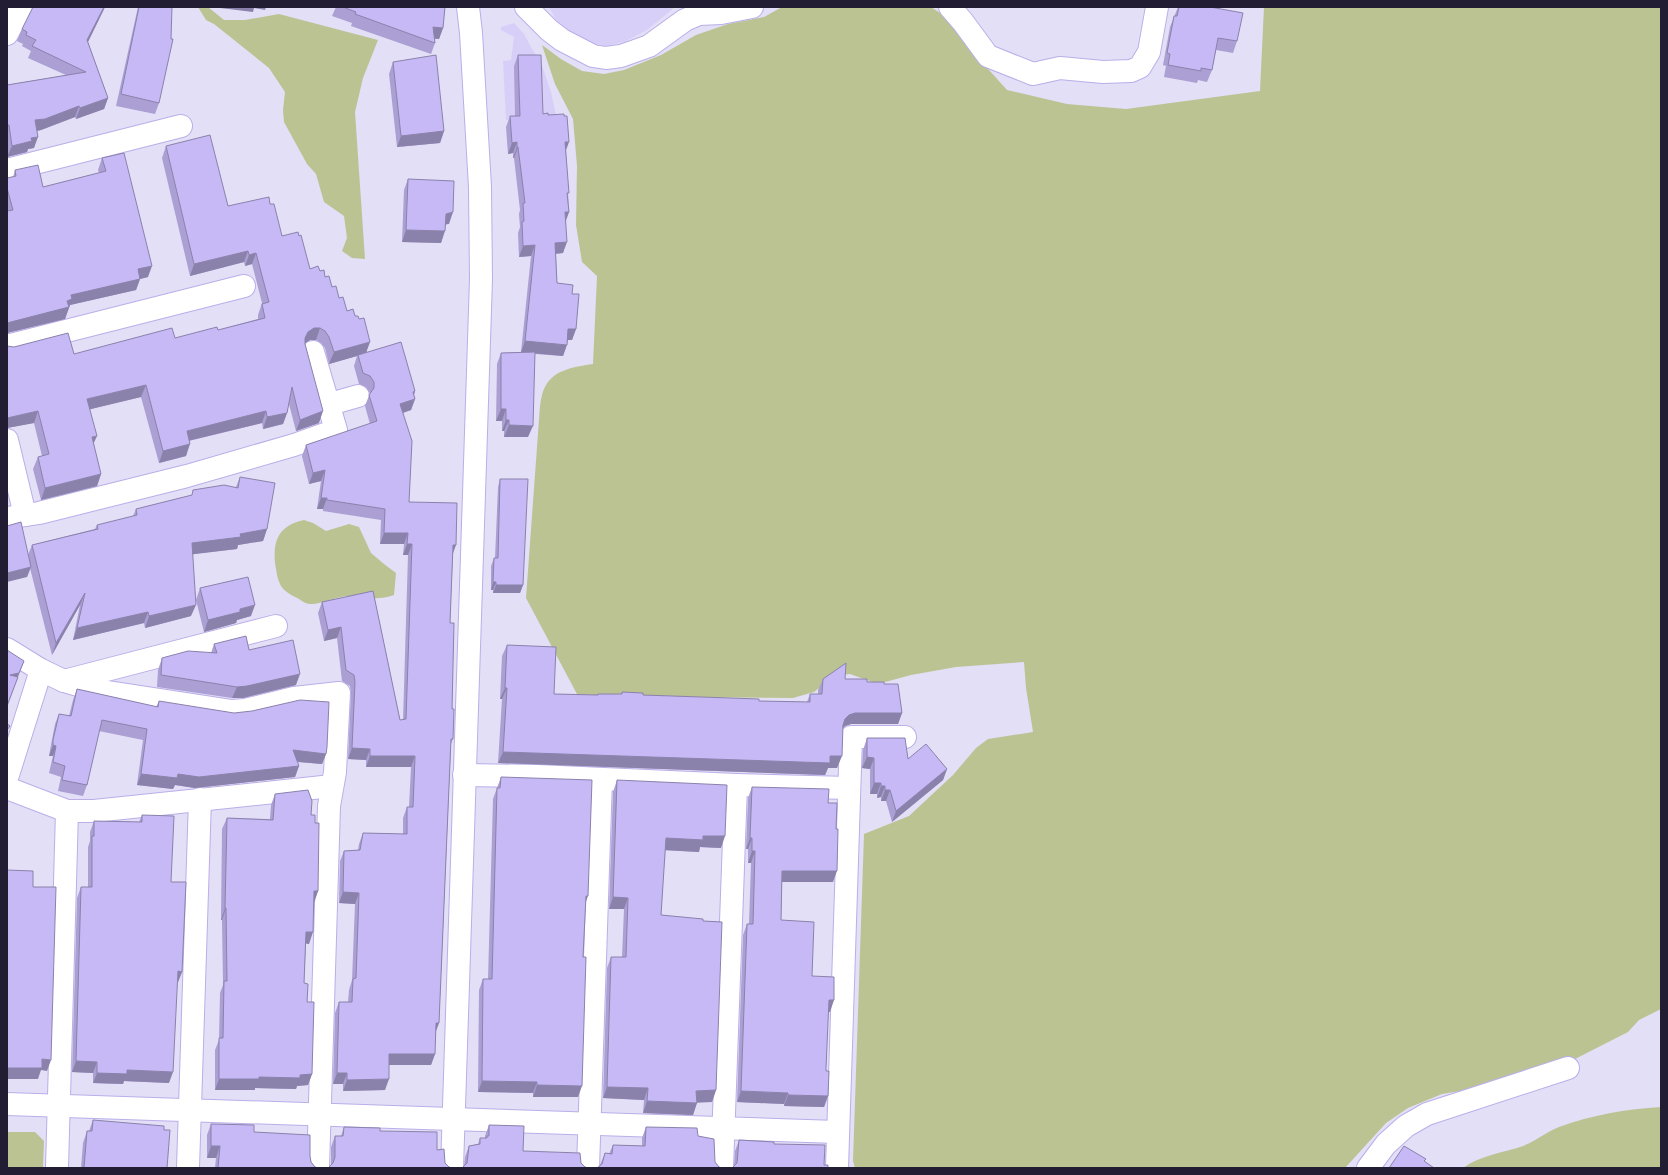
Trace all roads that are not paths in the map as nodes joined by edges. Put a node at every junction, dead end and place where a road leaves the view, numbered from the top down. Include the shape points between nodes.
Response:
1 (21, 7) edge
2 (468, 7) edge
3 (526, 7) edge
4 (752, 7) edge
5 (950, 7) edge
6 (1157, 7) edge
7 (697, 11) edge
8 (7, 34) edge
9 (181, 126) dead end
10 (7, 170) edge
11 (244, 286) dead end
12 (7, 346) edge
13 (313, 352) dead end
14 (358, 396) dead end
15 (330, 404) junction
16 (7, 440) edge
17 (16, 516) edge
18 (276, 626) dead end
19 (7, 649) edge
20 (41, 670) junction
21 (64, 681) junction
22 (905, 737) edge
23 (464, 775) junction
24 (7, 778) edge
25 (601, 779) junction
26 (332, 786) junction
27 (736, 786) junction
28 (7, 788) edge
29 (849, 788) junction
30 (200, 799) junction
31 (67, 811) junction
32 (1568, 1068) dead end
33 (7, 1104) edge
34 (59, 1106) junction
35 (190, 1110) junction
36 (320, 1114) junction
37 (453, 1119) junction
38 (589, 1124) junction
39 (723, 1128) junction
40 (838, 1132) junction
41 (57, 1168) edge
42 (188, 1168) edge
43 (318, 1168) edge
44 (452, 1168) edge
45 (588, 1168) edge
46 (722, 1168) edge
47 (837, 1168) edge
48 (1368, 1168) edge

1 - 8 street
2 - 23 street via 480,187 481,279
3 - 7 street via 562,40 593,56 606,58 621,56 649,46
4 - 7 street via 721,13
5 - 6 street via 988,56 1033,74 1060,68 1103,72 1131,71 1140,67 1149,52
9 - 10 street
11 - 12 street
13 - 15 street
14 - 15 street
15 - 17 street via 336,430 294,445 179,478 39,513
16 - 17 street
18 - 21 street
19 - 20 street
20 - 21 street
20 - 24 street
21 - 26 street via 95,690 232,711 294,698 339,693
22 - 29 street via 851,737
23 - 25 street
23 - 37 street
25 - 27 street
25 - 38 street
26 - 30 street
26 - 36 street via 329,806
27 - 29 street
27 - 39 street
28 - 31 street
29 - 40 street
30 - 31 street via 94,811
30 - 35 street
31 - 34 street
32 - 48 street via 1427,1114 1406,1126 1386,1144
33 - 34 street
34 - 35 street
34 - 41 street
35 - 36 street
35 - 42 street
36 - 37 street
36 - 43 street
37 - 38 street
37 - 44 street
38 - 39 street
38 - 45 street
39 - 40 street
39 - 46 street
40 - 47 street

